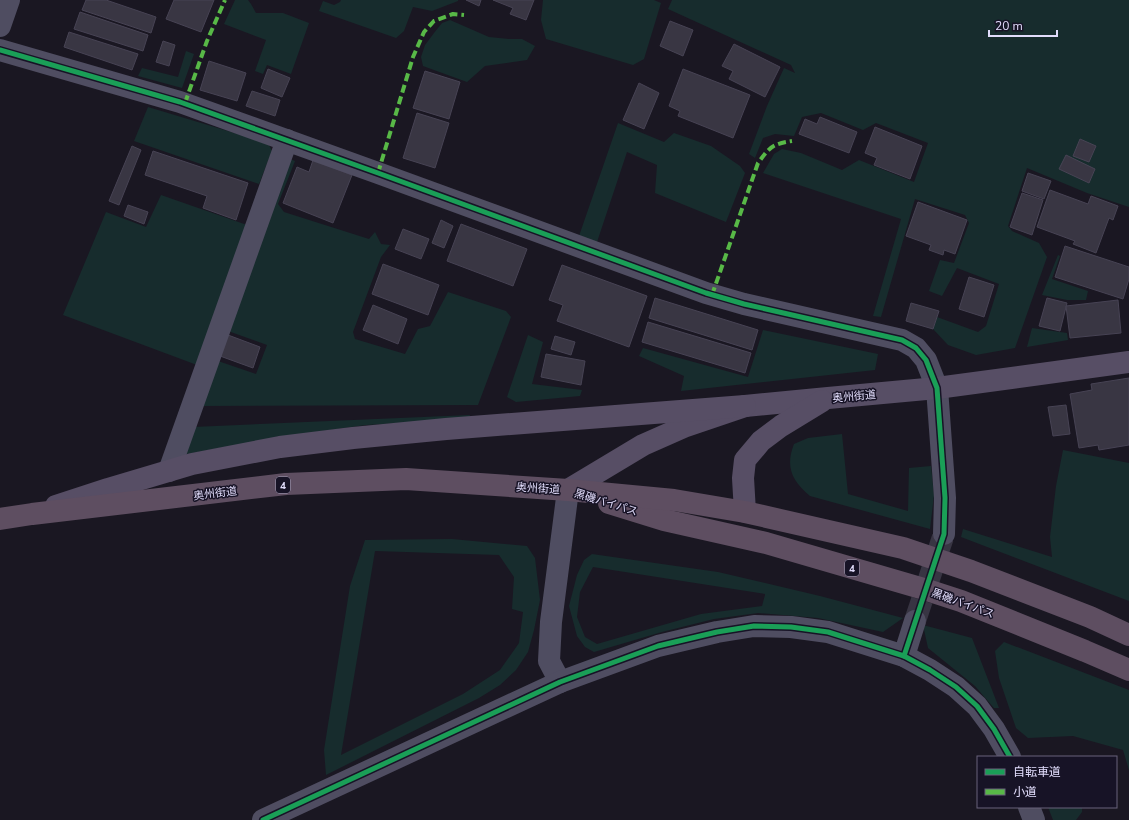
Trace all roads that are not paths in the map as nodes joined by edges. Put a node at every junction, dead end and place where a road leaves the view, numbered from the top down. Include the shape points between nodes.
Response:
1 (9, 0) edge
2 (0, 26) edge
3 (0, 50) edge
4 (287, 140) junction
5 (1129, 362) edge
6 (937, 388) junction
7 (828, 398) junction
8 (745, 406) junction
9 (169, 471) junction
10 (568, 490) junction
11 (745, 512) junction
12 (32, 514) junction
13 (0, 519) edge
14 (944, 534) tunnel mouth
15 (915, 621) tunnel mouth
16 (1129, 635) edge
17 (904, 656) junction
18 (1129, 670) edge
19 (560, 682) junction
20 (1009, 756) edge
21 (1029, 808) edge
22 (263, 820) edge
23 (1034, 820) edge

1 - 2 street
3 - 4 street via 180,102
4 - 6 street via 706,293 902,340 916,348 926,360
4 - 9 street
5 - 6 main road, 奥州街道
6 - 7 main road, 奥州街道
6 - 14 street via 945,498
7 - 8 main road, 奥州街道
7 - 11 main road via 781,426 761,441 745,460
8 - 9 main road via 353,438 280,447
8 - 10 main road, 奥州街道 via 686,426 643,445
9 - 12 main road
10 - 11 highway, 黒磯バイパス / 4 via 674,500
10 - 12 highway, 奥州街道 / 4 via 406,479 286,484
10 - 18 highway, 黒磯バイパス / 4 via 664,520 766,543 924,589 961,601
10 - 19 street via 552,622 550,661
11 - 16 highway, 黒磯バイパス / 4 via 903,548 979,574
12 - 13 highway, 奥州街道 / 4
15 - 17 street
17 - 19 street via 828,632 754,626 658,646
17 - 20 street via 956,687 977,706
19 - 22 street
21 - 23 street

